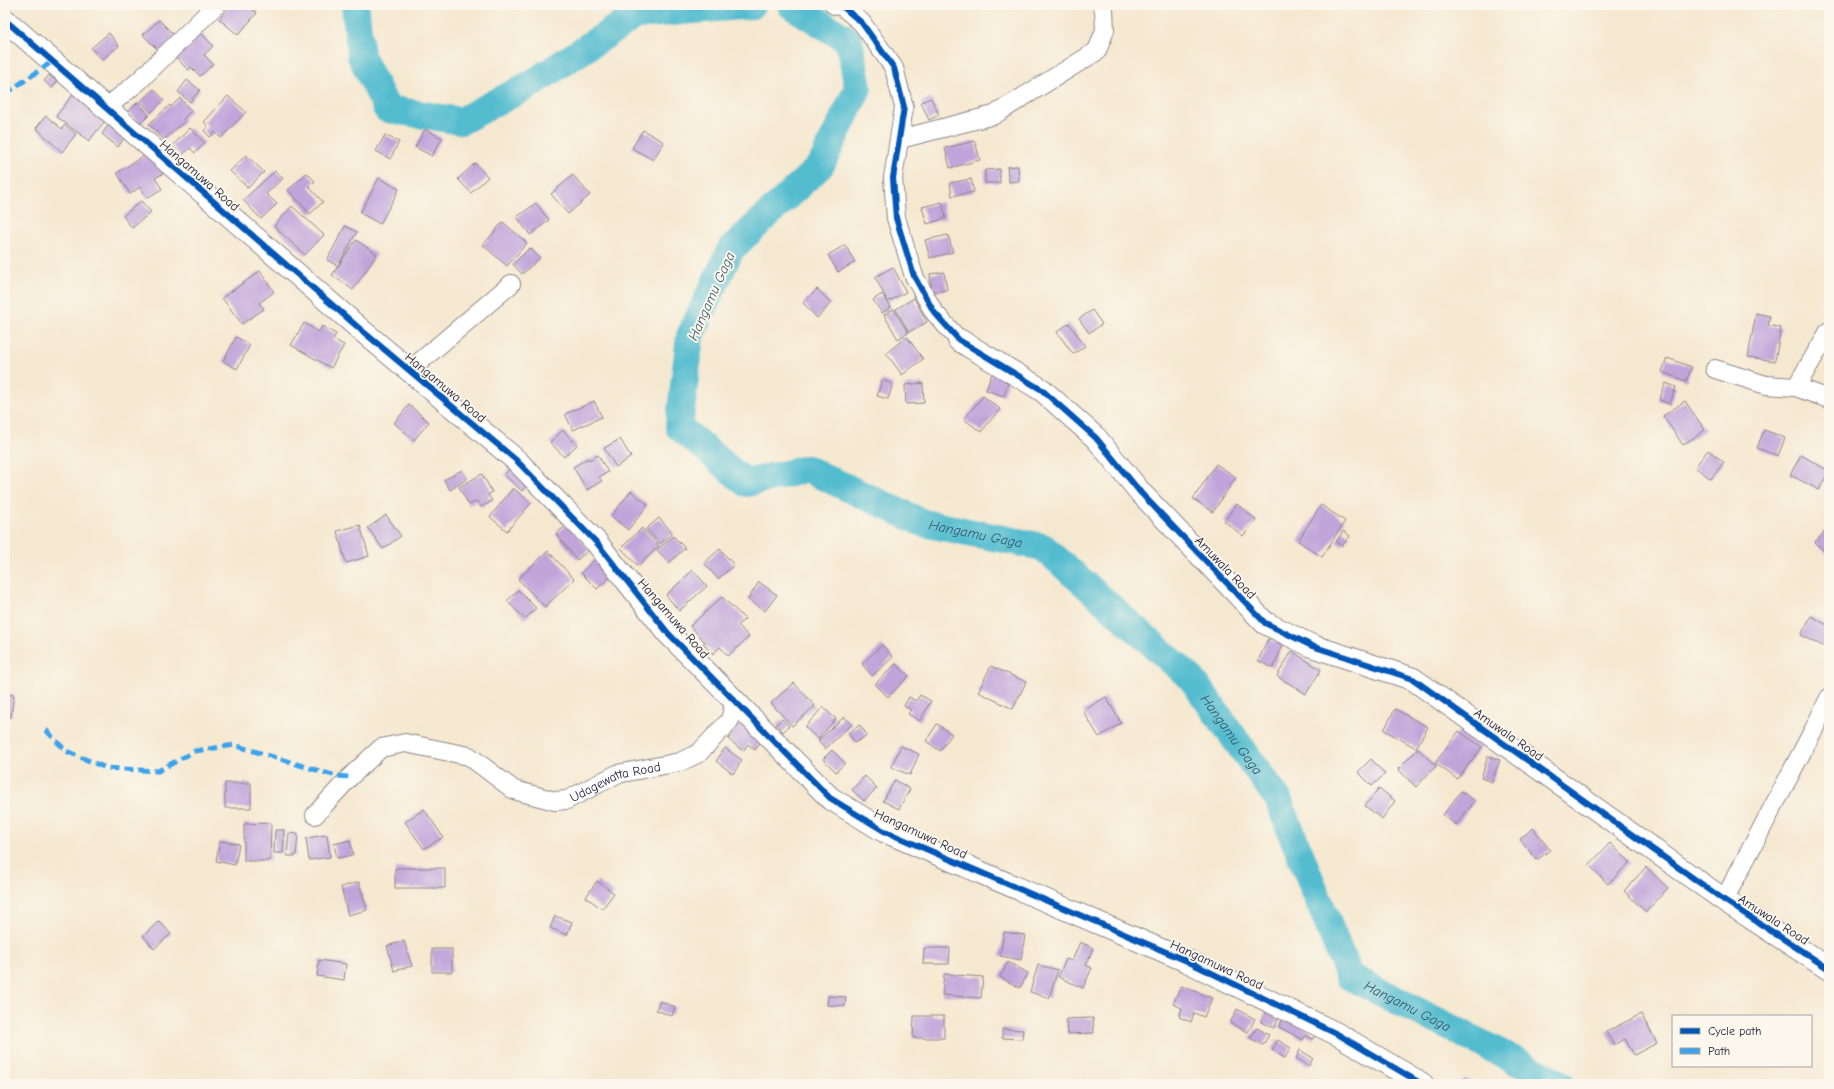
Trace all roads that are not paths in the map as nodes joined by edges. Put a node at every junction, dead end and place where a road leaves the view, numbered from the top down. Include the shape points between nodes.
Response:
1 (216, 5) edge
2 (834, 5) edge
3 (1102, 5) edge
4 (5, 20) edge
5 (106, 108) junction
6 (900, 139) junction
7 (511, 284) dead end
8 (1829, 331) edge
9 (959, 340) joint
10 (1715, 369) dead end
11 (410, 370) junction
12 (1796, 387) junction
13 (1829, 399) edge
14 (1829, 698) edge
15 (735, 701) junction
16 (315, 815) dead end
17 (1724, 900) junction
18 (1829, 969) edge
19 (1422, 1084) edge

1 - 5 street via 139,81
2 - 6 street, Amuwala Road via 843,7 862,23 894,68 904,108
3 - 6 street via 1105,30 1097,51 994,115
4 - 5 street, Hangamuwa Road
5 - 11 street, Hangamuwa Road
6 - 9 street, Amuwala Road via 893,178 896,218 914,276 934,312
7 - 11 street
8 - 12 street
9 - 17 street, Amuwala Road via 1042,390 1096,438 1141,493 1265,623 1312,646 1413,679
10 - 12 street via 1766,385
11 - 15 street, Hangamuwa Road via 516,460 597,543 668,633
12 - 13 street
14 - 17 street
15 - 16 street, Udagewatta Road via 730,720 699,753 680,762 617,774 567,800 555,801 514,790 469,756 405,743 381,748
15 - 19 street, Hangamuwa Road via 830,798 884,831 1187,961 1339,1035
17 - 18 street, Amuwala Road

